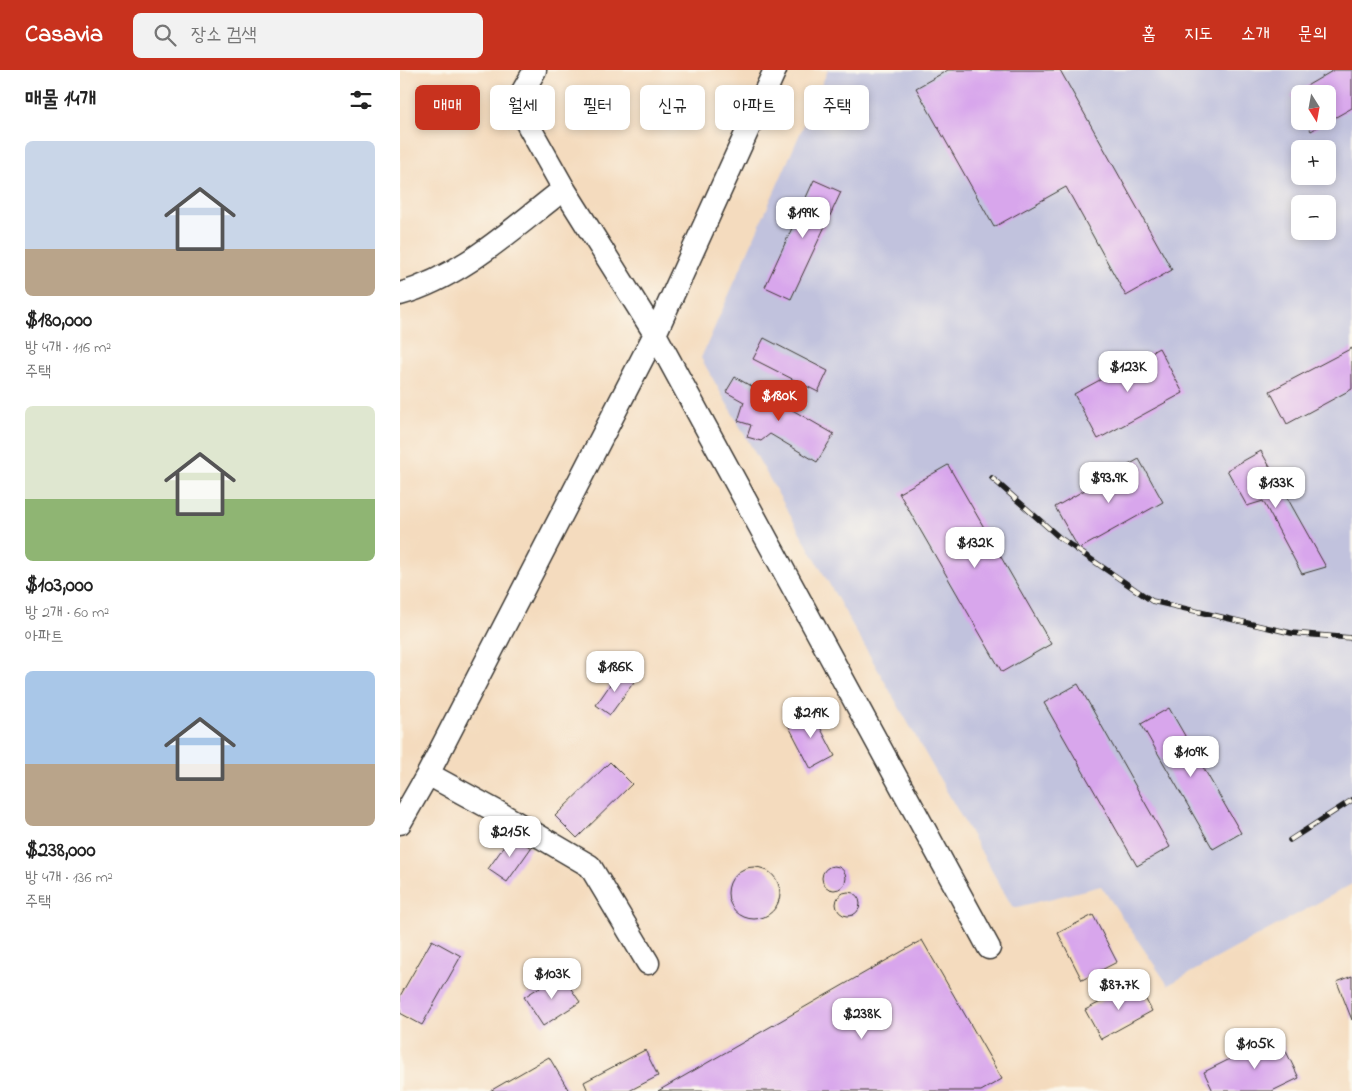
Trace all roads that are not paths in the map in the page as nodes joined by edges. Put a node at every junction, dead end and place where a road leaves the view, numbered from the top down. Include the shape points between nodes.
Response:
1 (535, 70) edge
2 (775, 70) edge
3 (564, 189) junction
4 (400, 294) edge
5 (655, 334) junction
6 (428, 774) junction
7 (400, 823) edge
8 (989, 948) dead end
9 (648, 963) dead end

1 - 3 street via 523,91 523,109 528,125
2 - 5 street
3 - 4 street via 471,261 419,289
3 - 5 street
5 - 6 street
5 - 8 street
6 - 7 street
6 - 9 street via 590,866

